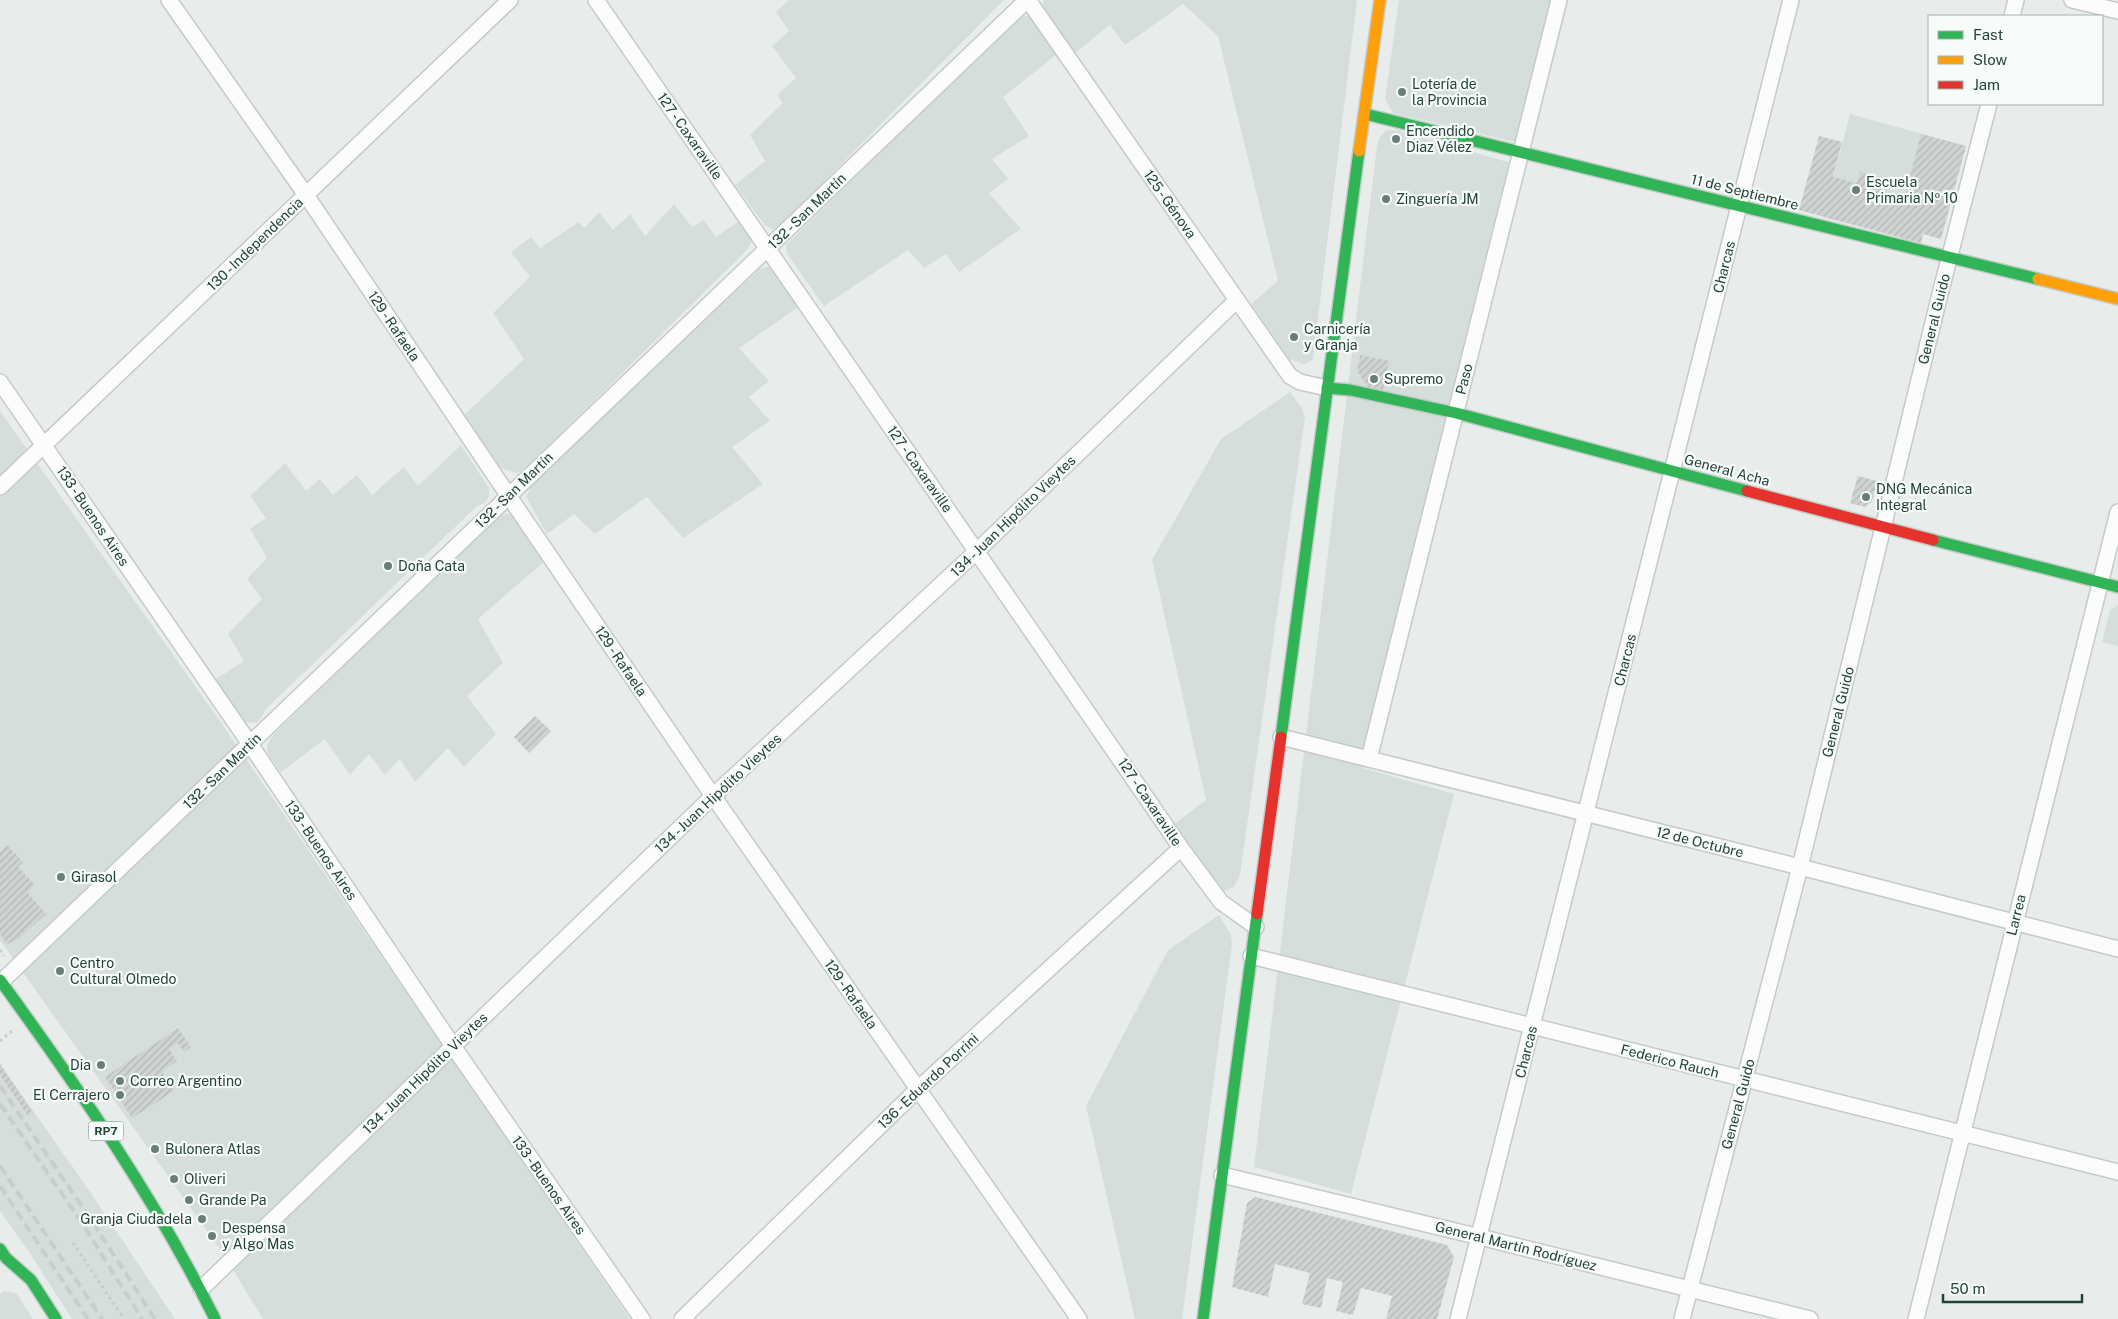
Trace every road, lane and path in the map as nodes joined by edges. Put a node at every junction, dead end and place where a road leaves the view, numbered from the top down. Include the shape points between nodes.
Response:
1 (169, 0) edge
2 (510, 0) edge
3 (596, 0) edge
4 (1028, 0) edge
5 (1380, 0) edge
6 (1559, 0) edge
7 (1791, 0) edge
8 (2016, 0) edge
9 (2072, 0) edge
10 (2118, 11) edge
11 (2012, 15) edge
12 (1989, 105) edge
13 (1365, 114) junction
14 (1520, 152) junction
15 (306, 194) junction
16 (1739, 206) junction
17 (768, 248) junction
18 (1949, 258) junction
19 (2118, 299) edge
20 (1237, 300) junction
21 (0, 382) edge
22 (1327, 388) junction
23 (1456, 413) junction
24 (44, 445) junction
25 (1672, 470) junction
26 (0, 488) edge
27 (508, 496) junction
28 (2118, 512) edge
29 (1883, 528) junction
30 (978, 551) junction
31 (2101, 582) junction
32 (2118, 587) edge
33 (1281, 737) junction
34 (250, 744) junction
35 (1368, 758) junction
36 (713, 796) junction
37 (1586, 814) junction
38 (1181, 848) junction
39 (1800, 867) junction
40 (2014, 922) junction
41 (1256, 927) junction
42 (2118, 950) edge
43 (1252, 956) junction
44 (1, 981) edge
45 (1533, 1026) junction
46 (453, 1046) junction
47 (1744, 1079) junction
48 (918, 1089) junction
49 (1962, 1133) junction
50 (2118, 1172) edge
51 (1222, 1175) junction
52 (1480, 1237) junction
53 (73, 1243) dead end
54 (2, 1257) edge
55 (201, 1289) junction
56 (1689, 1290) junction
57 (56, 1319) edge
58 (124, 1319) edge
59 (215, 1319) edge
60 (225, 1319) edge
61 (642, 1319) edge
62 (682, 1319) edge
63 (1078, 1319) edge
64 (1203, 1319) edge
65 (1458, 1319) edge
66 (1682, 1319) edge
67 (1810, 1319) edge
68 (1916, 1319) edge

1 - 15 street, 129 - Rafaela
2 - 15 street, 130 - Independencia
3 - 17 street, 127 - Caxaraville
4 - 17 street, 132 - San Martín
4 - 20 street, 125 - Génova
5 - 13 main road
6 - 14 street, Paso
7 - 16 street, Charcas
8 - 11 street
9 - 10 street
12 - 18 street, General Guido
13 - 14 main road, 11 de Septiembre
13 - 22 main road
14 - 16 main road, 11 de Septiembre
14 - 23 street, Paso
15 - 24 street, 130 - Independencia
15 - 27 street, 129 - Rafaela
16 - 18 main road, 11 de Septiembre
16 - 25 street, Charcas
17 - 27 street, 132 - San Martín
17 - 30 street, 127 - Caxaraville
18 - 19 main road, 11 de Septiembre
18 - 29 street, General Guido
20 - 22 street, 125 - Génova via 1290,376 1300,382
20 - 30 street, 134 - Juan Hipólito Vieytes
21 - 24 street, 133 - Buenos Aires
22 - 23 main road, General Acha
22 - 33 main road
23 - 25 main road, General Acha
23 - 35 street, Paso
24 - 26 street, 130 - Independencia
24 - 34 street, 133 - Buenos Aires
25 - 29 main road, General Acha
25 - 37 street, Charcas
27 - 34 street, 132 - San Martín
27 - 36 street, 129 - Rafaela
28 - 31 street, Larrea
29 - 31 main road, General Acha
29 - 39 street, General Guido
30 - 36 street, 134 - Juan Hipólito Vieytes
30 - 38 street, 127 - Caxaraville
31 - 32 main road, General Acha
31 - 40 street, Larrea
33 - 35 street, 12 de Octubre
33 - 41 main road
34 - 44 street, 132 - San Martín
34 - 46 street, 133 - Buenos Aires
35 - 37 street, 12 de Octubre
36 - 46 street, 134 - Juan Hipólito Vieytes
36 - 48 street, 129 - Rafaela
37 - 39 street, 12 de Octubre
37 - 45 street, Charcas
38 - 41 street, 127 - Caxaraville via 1221,902
38 - 48 street, 136 - Eduardo Porrini
39 - 40 street, 12 de Octubre
39 - 47 street, General Guido
40 - 42 street, 12 de Octubre
40 - 49 street, Larrea
41 - 43 main road
43 - 45 street, Federico Rauch
43 - 51 main road
44 - 55 main road, RP7 via 128,1163
45 - 47 street, Federico Rauch
45 - 52 street, Charcas
46 - 55 street, 134 - Juan Hipólito Vieytes
46 - 61 street, 133 - Buenos Aires
47 - 49 street, Federico Rauch
47 - 56 street, General Guido
48 - 62 street, 136 - Eduardo Porrini
48 - 63 street, 129 - Rafaela
49 - 50 street, Federico Rauch
49 - 68 street, Larrea
51 - 52 street, General Martín Rodríguez
51 - 64 main road
52 - 56 street, General Martín Rodríguez
52 - 65 street, Charcas
53 - 58 path
54 - 57 main road via 31,1280
55 - 59 main road, RP7
55 - 60 main road, RP7
56 - 66 street, General Guido
56 - 67 street, General Martín Rodríguez

